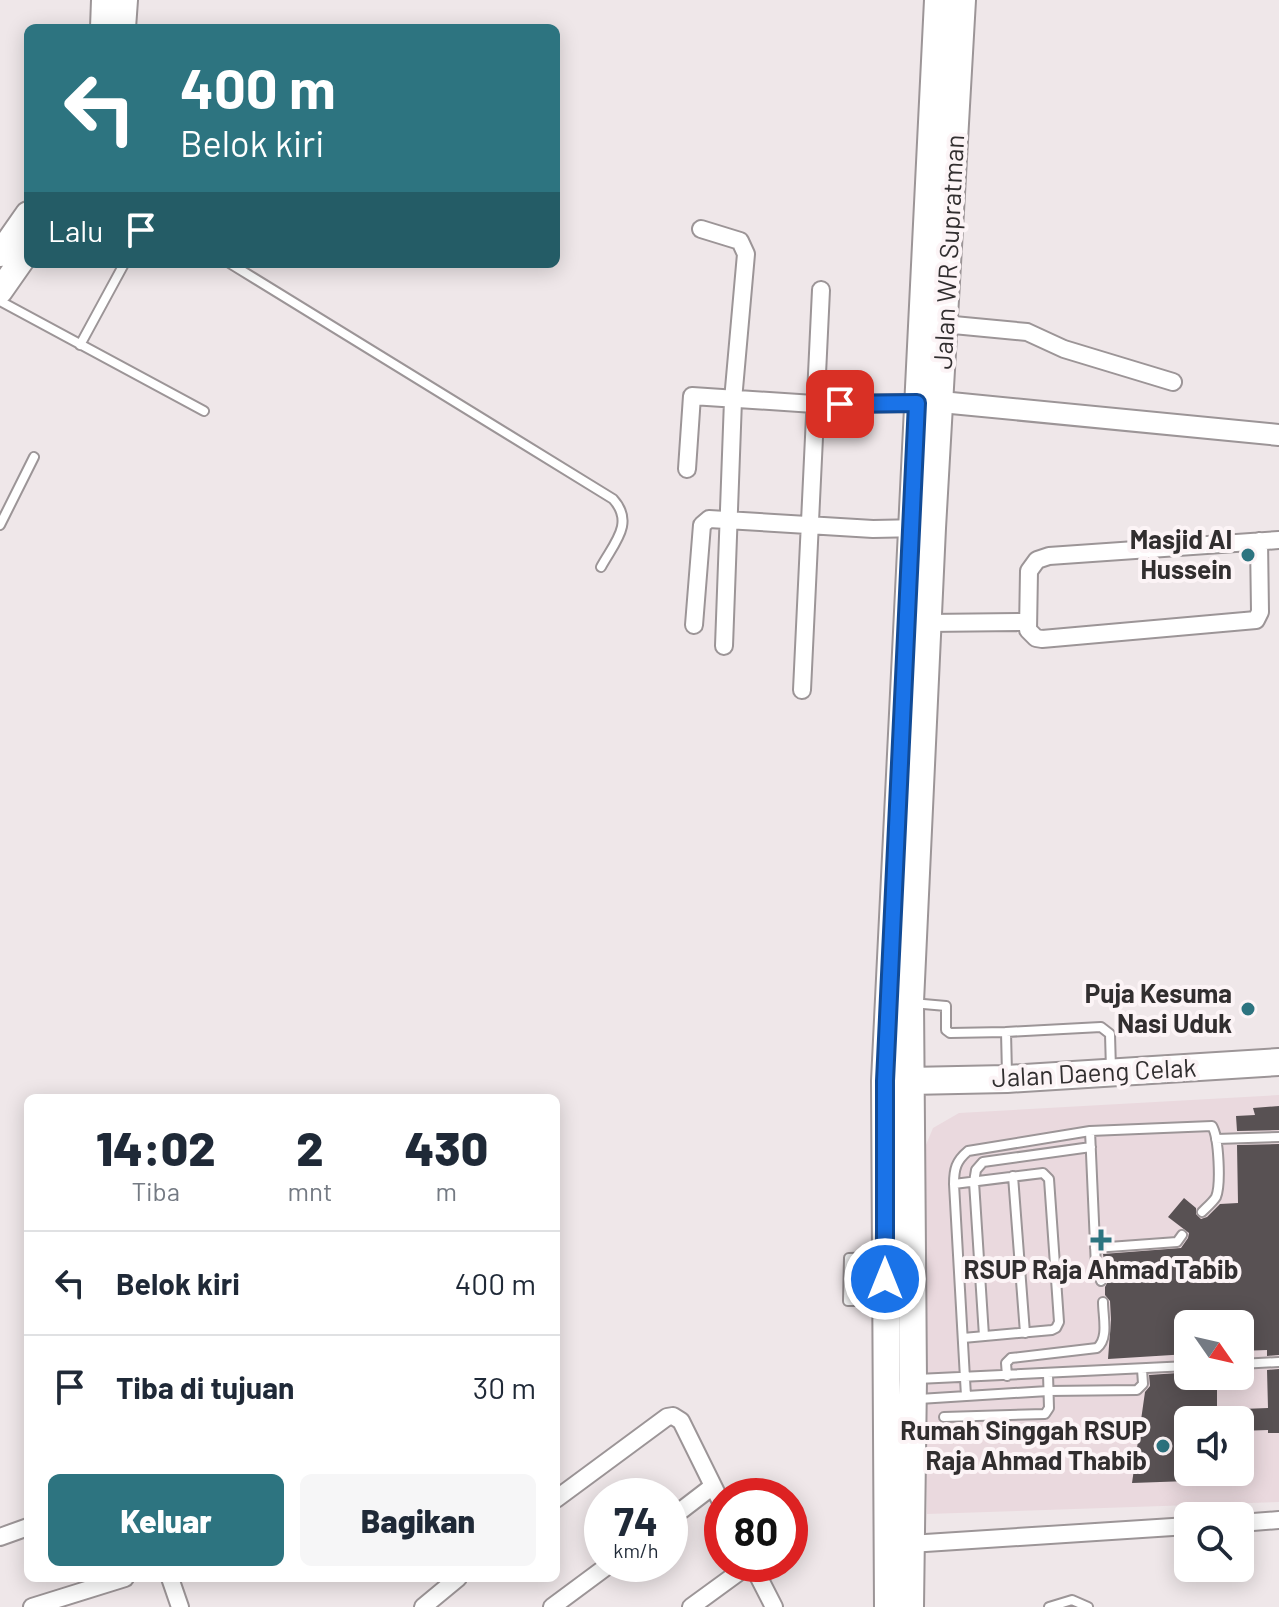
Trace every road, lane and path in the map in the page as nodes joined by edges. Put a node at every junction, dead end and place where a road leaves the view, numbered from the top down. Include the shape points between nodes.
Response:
1 (104, 0) edge
2 (125, 0) edge
3 (938, 0) edge
4 (962, 0) edge
5 (103, 24) edge
6 (123, 24) edge
7 (24, 220) edge
8 (701, 229) dead end
9 (0, 254) edge
10 (24, 257) edge
11 (122, 268) edge
12 (238, 268) edge
13 (821, 290) dead end
14 (0, 291) edge
15 (0, 301) edge
16 (943, 324) junction
17 (80, 345) junction
18 (1173, 382) dead end
19 (733, 400) junction
20 (929, 402) junction
21 (814, 404) junction
22 (204, 411) dead end
23 (1279, 435) edge
24 (34, 457) dead end
25 (687, 469) dead end
26 (727, 521) junction
27 (0, 525) edge
28 (810, 526) junction
29 (921, 528) junction
30 (1279, 540) edge
31 (1259, 541) junction
32 (601, 567) dead end
33 (1028, 622) junction
34 (927, 623) junction
35 (694, 625) dead end
36 (724, 646) dead end
37 (802, 690) dead end
38 (910, 1002) junction
39 (1006, 1032) junction
40 (1279, 1062) edge
41 (1112, 1074) junction
42 (1007, 1079) junction
43 (909, 1081) junction
44 (1090, 1131) junction
45 (1279, 1137) edge
46 (1216, 1139) junction
47 (1091, 1147) junction
48 (1013, 1176) junction
49 (974, 1182) junction
50 (954, 1184) junction
51 (1202, 1212) dead end
52 (1182, 1235) dead end
53 (1095, 1248) junction
54 (885, 1257) junction
55 (1101, 1281) dead end
56 (886, 1301) junction
57 (1103, 1302) dead end
58 (1025, 1333) junction
59 (984, 1336) junction
60 (963, 1338) junction
61 (1279, 1362) edge
62 (1254, 1363) edge
63 (1174, 1367) edge
64 (1142, 1369) junction
65 (1048, 1374) junction
66 (1007, 1376) junction
67 (966, 1377) junction
68 (913, 1389) junction
69 (1048, 1391) junction
70 (966, 1396) junction
71 (944, 1417) dead end
72 (709, 1478) edge
73 (704, 1493) edge
74 (560, 1496) edge
75 (688, 1505) edge
76 (1279, 1520) edge
77 (1254, 1522) edge
78 (1174, 1527) edge
79 (24, 1528) edge
80 (0, 1537) edge
81 (910, 1544) junction
82 (112, 1582) edge
83 (171, 1582) edge
84 (453, 1582) edge
85 (586, 1582) edge
86 (726, 1582) edge
87 (761, 1582) edge
88 (32, 1607) edge
89 (180, 1607) edge
90 (423, 1607) edge
91 (552, 1607) edge
92 (691, 1607) edge
93 (774, 1607) edge
94 (888, 1607) edge
95 (910, 1607) edge
96 (1049, 1607) edge
97 (1088, 1607) edge

1 - 5 main road
2 - 6 main road
3 - 20 highway, Jalan WR Supratman
4 - 16 highway, Jalan WR Supratman
7 - 9 main road
8 - 19 street via 740,241 746,254
10 - 14 main road
11 - 17 lane
12 - 32 lane via 613,499 625,519
13 - 21 street
15 - 17 lane
16 - 18 street via 1027,332 1064,349
16 - 20 highway, Jalan WR Supratman
17 - 22 lane
19 - 21 street
19 - 25 street via 692,396
19 - 26 street
20 - 21 street
20 - 23 street
20 - 29 highway, Jalan WR Supratman
21 - 28 street
24 - 27 lane
26 - 28 street
26 - 35 street via 709,519 702,525
26 - 36 street
28 - 29 street
28 - 37 street
29 - 34 highway, Jalan WR Supratman
29 - 54 highway, Jalan WR Supratman via 885,1081
30 - 31 street
31 - 33 street via 1037,560 1029,571
31 - 33 street via 1256,620 1042,639 1031,634
33 - 34 street
34 - 38 highway, Jalan WR Supratman
38 - 39 lane via 946,1006 950,1033
38 - 43 highway, Jalan WR Supratman
39 - 41 lane via 1107,1029
39 - 42 lane
40 - 41 highway, Jalan Daeng Celak
41 - 42 highway, Jalan Daeng Celak
42 - 43 highway, Jalan Daeng Celak
43 - 68 highway, Jalan WR Supratman
44 - 46 lane via 1209,1125
44 - 47 lane
44 - 50 lane via 968,1151 954,1170
45 - 46 lane
46 - 51 lane via 1215,1198
47 - 49 lane via 983,1162
47 - 53 lane
48 - 49 lane
48 - 58 lane
48 - 58 lane via 1043,1173 1049,1179 1059,1322 1052,1330
49 - 50 lane
49 - 59 lane
50 - 60 lane
52 - 53 lane via 1177,1242
53 - 55 lane
54 - 56 highway, Jalan WR Supratman
54 - 56 lane via 849,1258 848,1301
56 - 94 highway, Jalan WR Supratman
57 - 66 lane via 1101,1345 1011,1358
58 - 59 lane
59 - 60 lane
60 - 67 lane
61 - 62 lane
63 - 64 lane
64 - 65 lane
64 - 69 lane via 1143,1384 1137,1390
65 - 66 lane
65 - 69 lane
66 - 67 lane
67 - 68 lane
67 - 70 lane
68 - 70 lane
68 - 81 highway, Jalan WR Supratman
69 - 70 lane
69 - 71 lane via 1045,1414
72 - 74 street via 681,1421 673,1416
73 - 75 street
76 - 77 street
78 - 81 street
79 - 80 street
81 - 95 highway, Jalan WR Supratman
82 - 88 street
83 - 89 street
84 - 90 street
85 - 91 street
86 - 92 street
87 - 93 street
96 - 97 lane via 1072,1600

